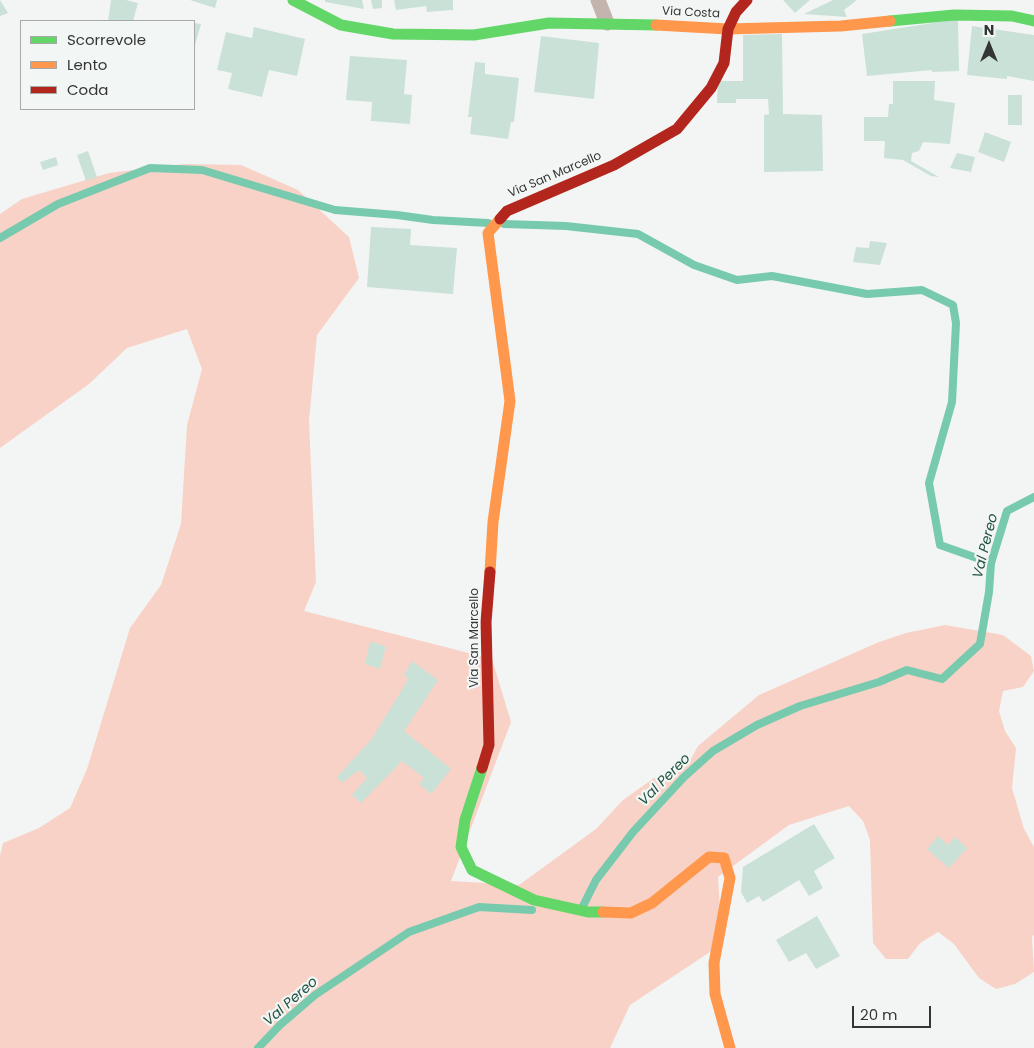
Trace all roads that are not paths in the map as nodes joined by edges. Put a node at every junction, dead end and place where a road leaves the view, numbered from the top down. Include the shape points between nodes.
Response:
1 (293, 0) edge
2 (598, 0) edge
3 (747, 0) edge
4 (1034, 21) edge
5 (607, 22) junction
6 (728, 29) junction
7 (730, 1048) edge

1 - 5 street, Via Costa via 340,25 393,34 474,35 549,22
2 - 5 lane
3 - 6 street via 736,12
4 - 6 street, Via Costa via 1012,16 954,15 841,26
5 - 6 street, Via Costa
6 - 7 street, Via San Marcello via 724,63 711,88 677,129 614,165 507,211 488,232 510,401 493,522 486,622 490,675 488,745 465,820 461,847 472,870 534,900 588,912 631,913 652,903 709,857 724,858 730,878 714,963 715,994

